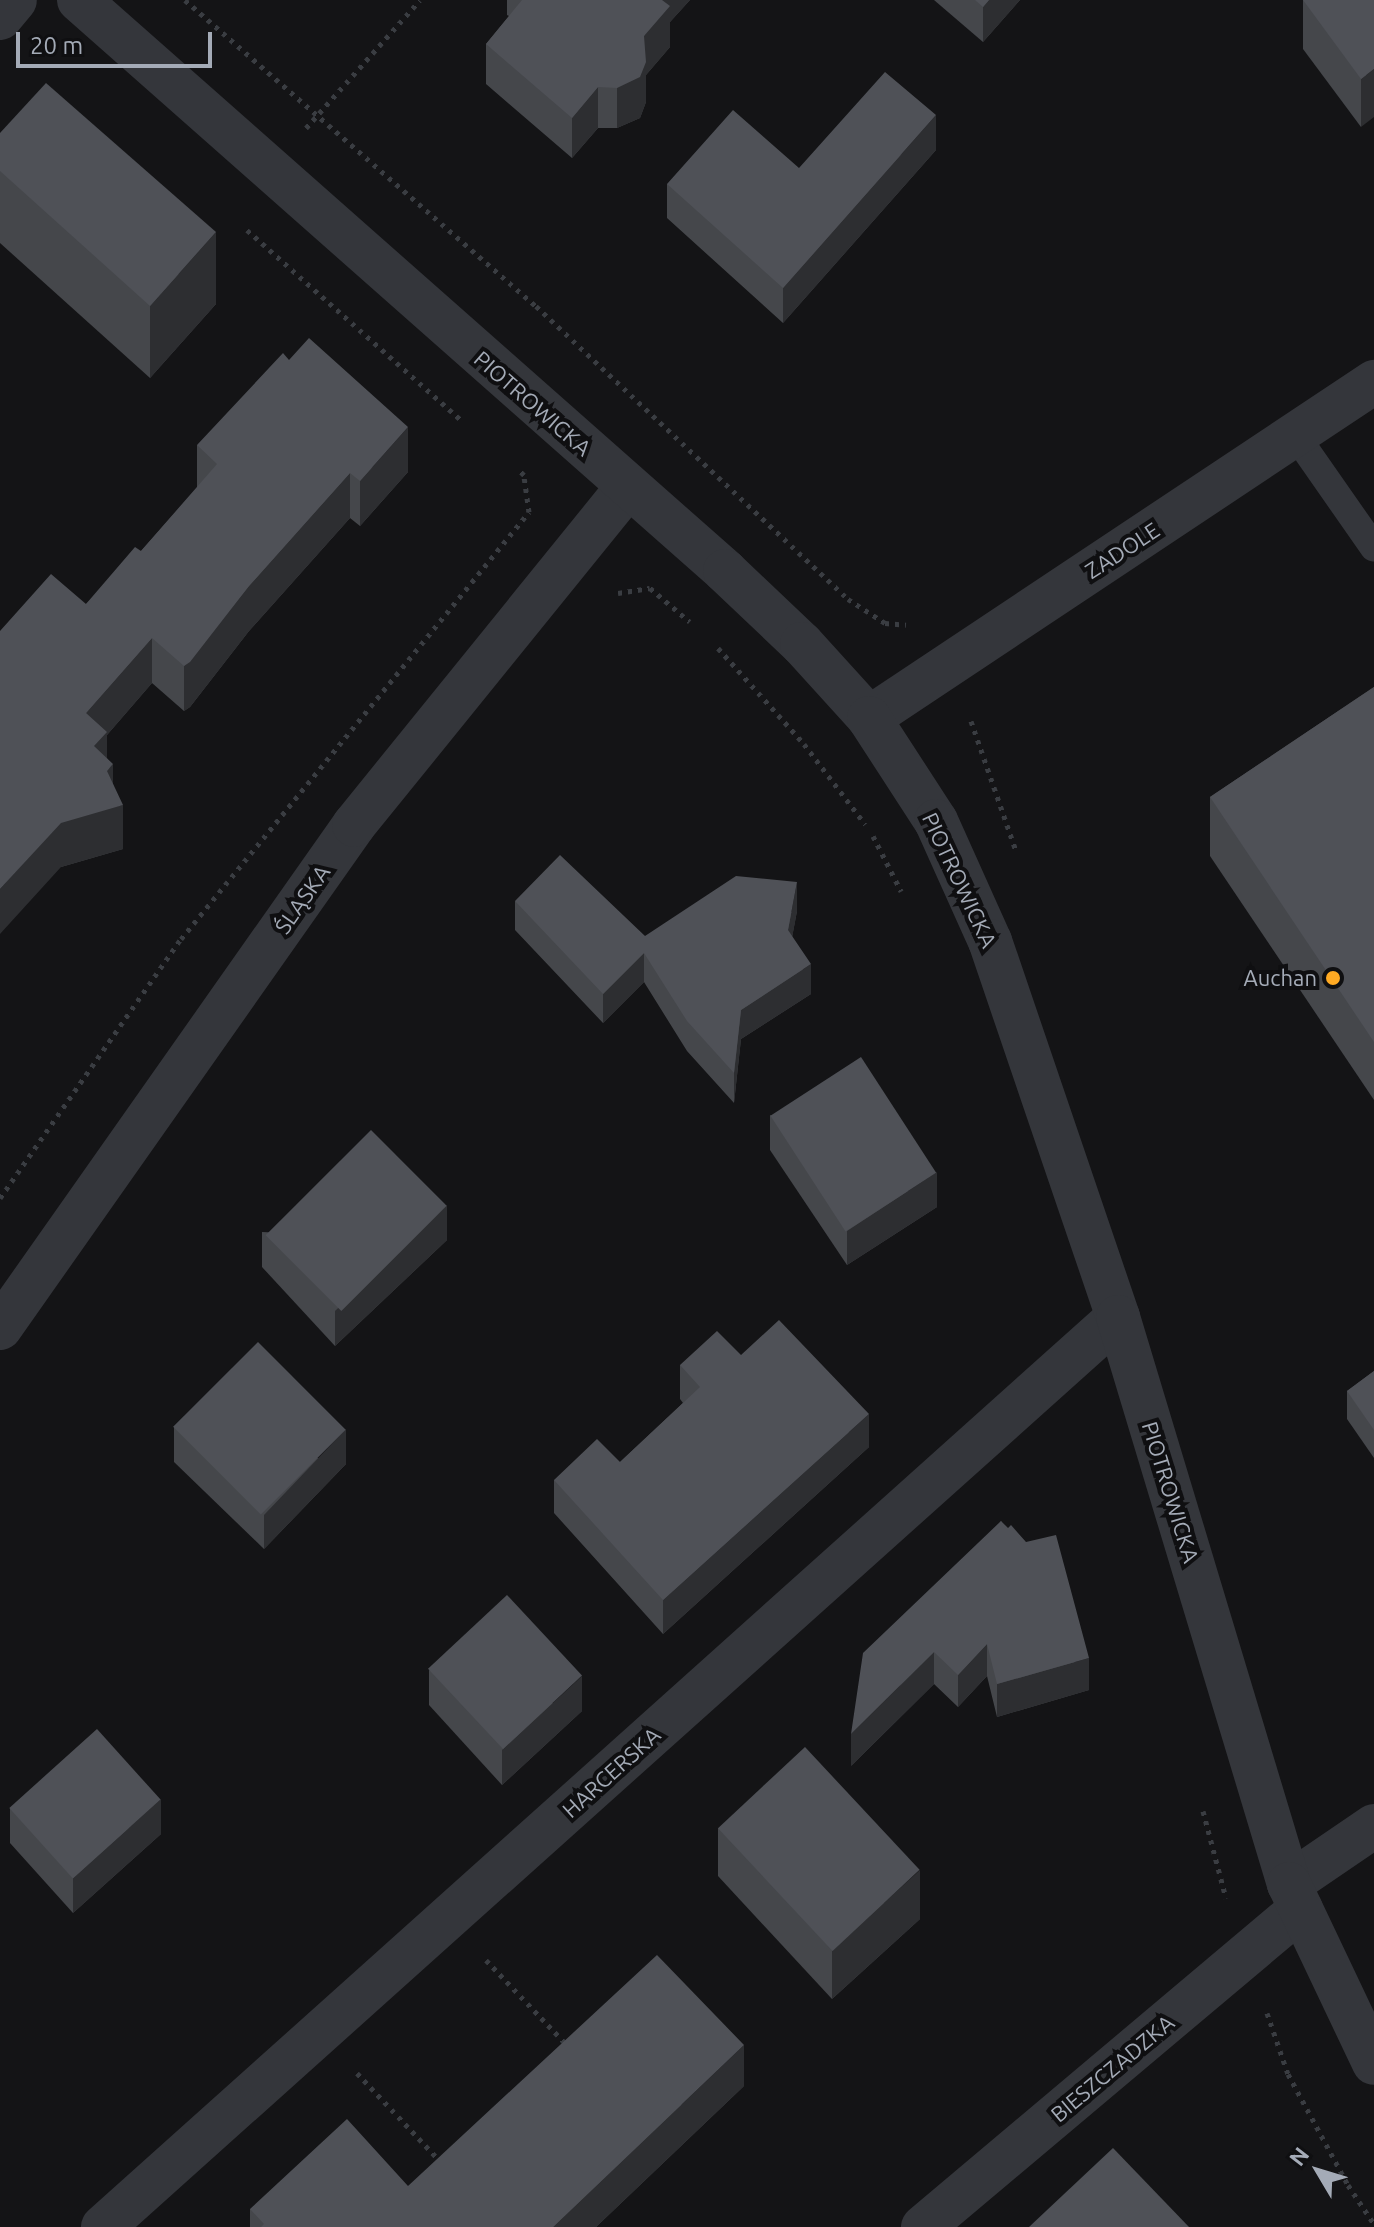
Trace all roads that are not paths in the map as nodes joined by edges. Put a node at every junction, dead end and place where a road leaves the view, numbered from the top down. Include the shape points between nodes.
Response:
1 (15, 0) edge
2 (79, 0) edge
3 (0, 18) edge
4 (1374, 382) edge
5 (1296, 436) junction
6 (628, 487) junction
7 (1374, 548) edge
8 (869, 718) junction
9 (1118, 1317) junction
10 (0, 1328) edge
11 (1374, 1826) edge
12 (1295, 1897) junction
13 (1374, 2063) edge
14 (103, 2227) edge
15 (923, 2227) edge

1 - 3 street
2 - 6 street, PIOTROWICKA
4 - 5 street, ZADOLE
5 - 7 lane
5 - 8 street, ZADOLE
6 - 8 street, PIOTROWICKA via 802,644
6 - 10 street, ŚLĄSKA via 354,825
8 - 9 street, PIOTROWICKA via 936,821 990,941
9 - 12 street, PIOTROWICKA
9 - 14 street, HARCERSKA
11 - 12 street, BIESZCZADZKA
12 - 13 street, PIOTROWICKA
12 - 15 street, BIESZCZADZKA

